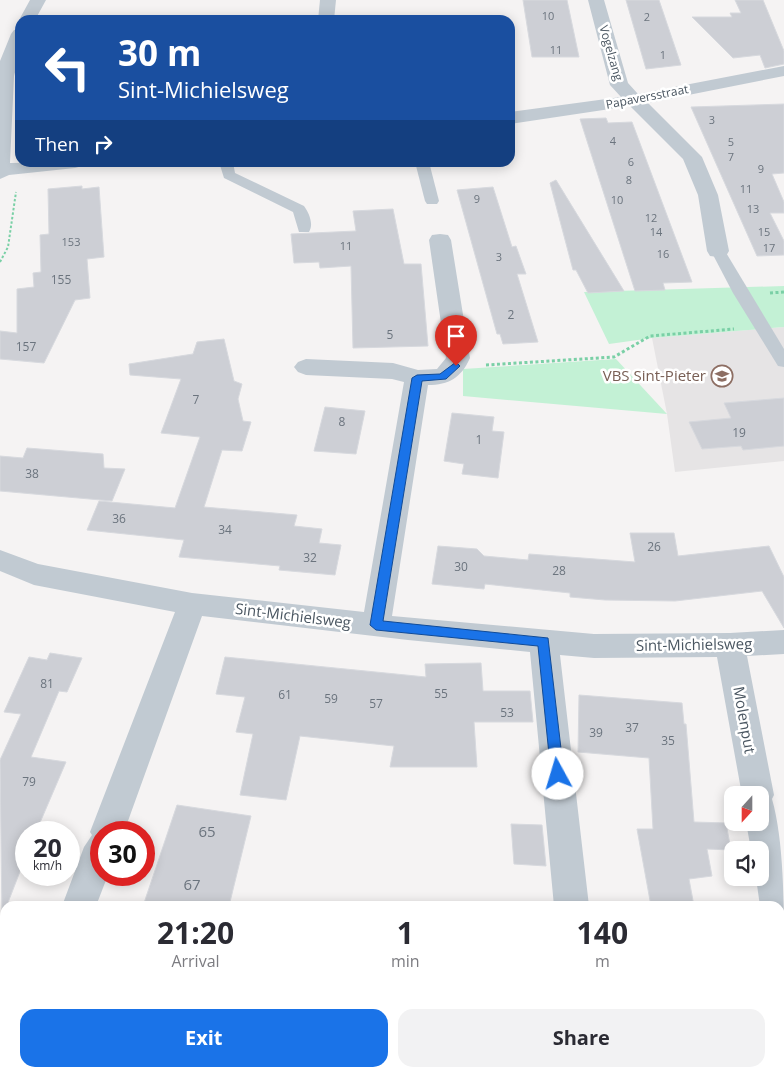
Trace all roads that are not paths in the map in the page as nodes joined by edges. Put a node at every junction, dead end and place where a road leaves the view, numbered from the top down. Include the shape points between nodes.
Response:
1 (38, 0) edge
2 (328, 0) edge
3 (596, 0) edge
4 (30, 15) edge
5 (326, 15) edge
6 (15, 45) edge
7 (784, 71) edge
8 (635, 100) junction
9 (515, 117) edge
10 (32, 167) edge
11 (227, 167) edge
12 (423, 167) edge
13 (7, 170) edge
14 (432, 201) dead end
15 (304, 229) dead end
16 (440, 240) dead end
17 (718, 251) joint
18 (784, 362) edge
19 (306, 367) dead end
20 (417, 378) junction
21 (0, 560) edge
22 (192, 604) junction
23 (376, 625) junction
24 (544, 641) junction
25 (784, 642) edge
26 (730, 645) junction
27 (756, 786) edge
28 (110, 821) edge
29 (764, 831) edge
30 (90, 876) edge
31 (81, 901) edge
32 (570, 901) edge
33 (778, 901) edge

1 - 4 street
2 - 5 street
3 - 8 street, Vogelzang via 619,84
6 - 13 street via 4,76
7 - 8 street, Papaversstraat
8 - 9 street, Papaversstraat
8 - 17 street, Vogelzang via 692,157 708,195
10 - 13 street
11 - 15 lane via 229,175 299,209
12 - 14 lane
16 - 20 street via 458,358 456,366 443,377
17 - 18 lane
19 - 20 street via 393,372
20 - 23 street
21 - 22 street, Sint-Michielsweg via 34,574
22 - 23 street, Sint-Michielsweg
22 - 28 street
23 - 24 street, Sint-Michielsweg
24 - 26 street, Sint-Michielsweg via 594,646
24 - 32 street
25 - 26 street, Sint-Michielsweg
26 - 27 street, Molenput
29 - 33 street
30 - 31 street

